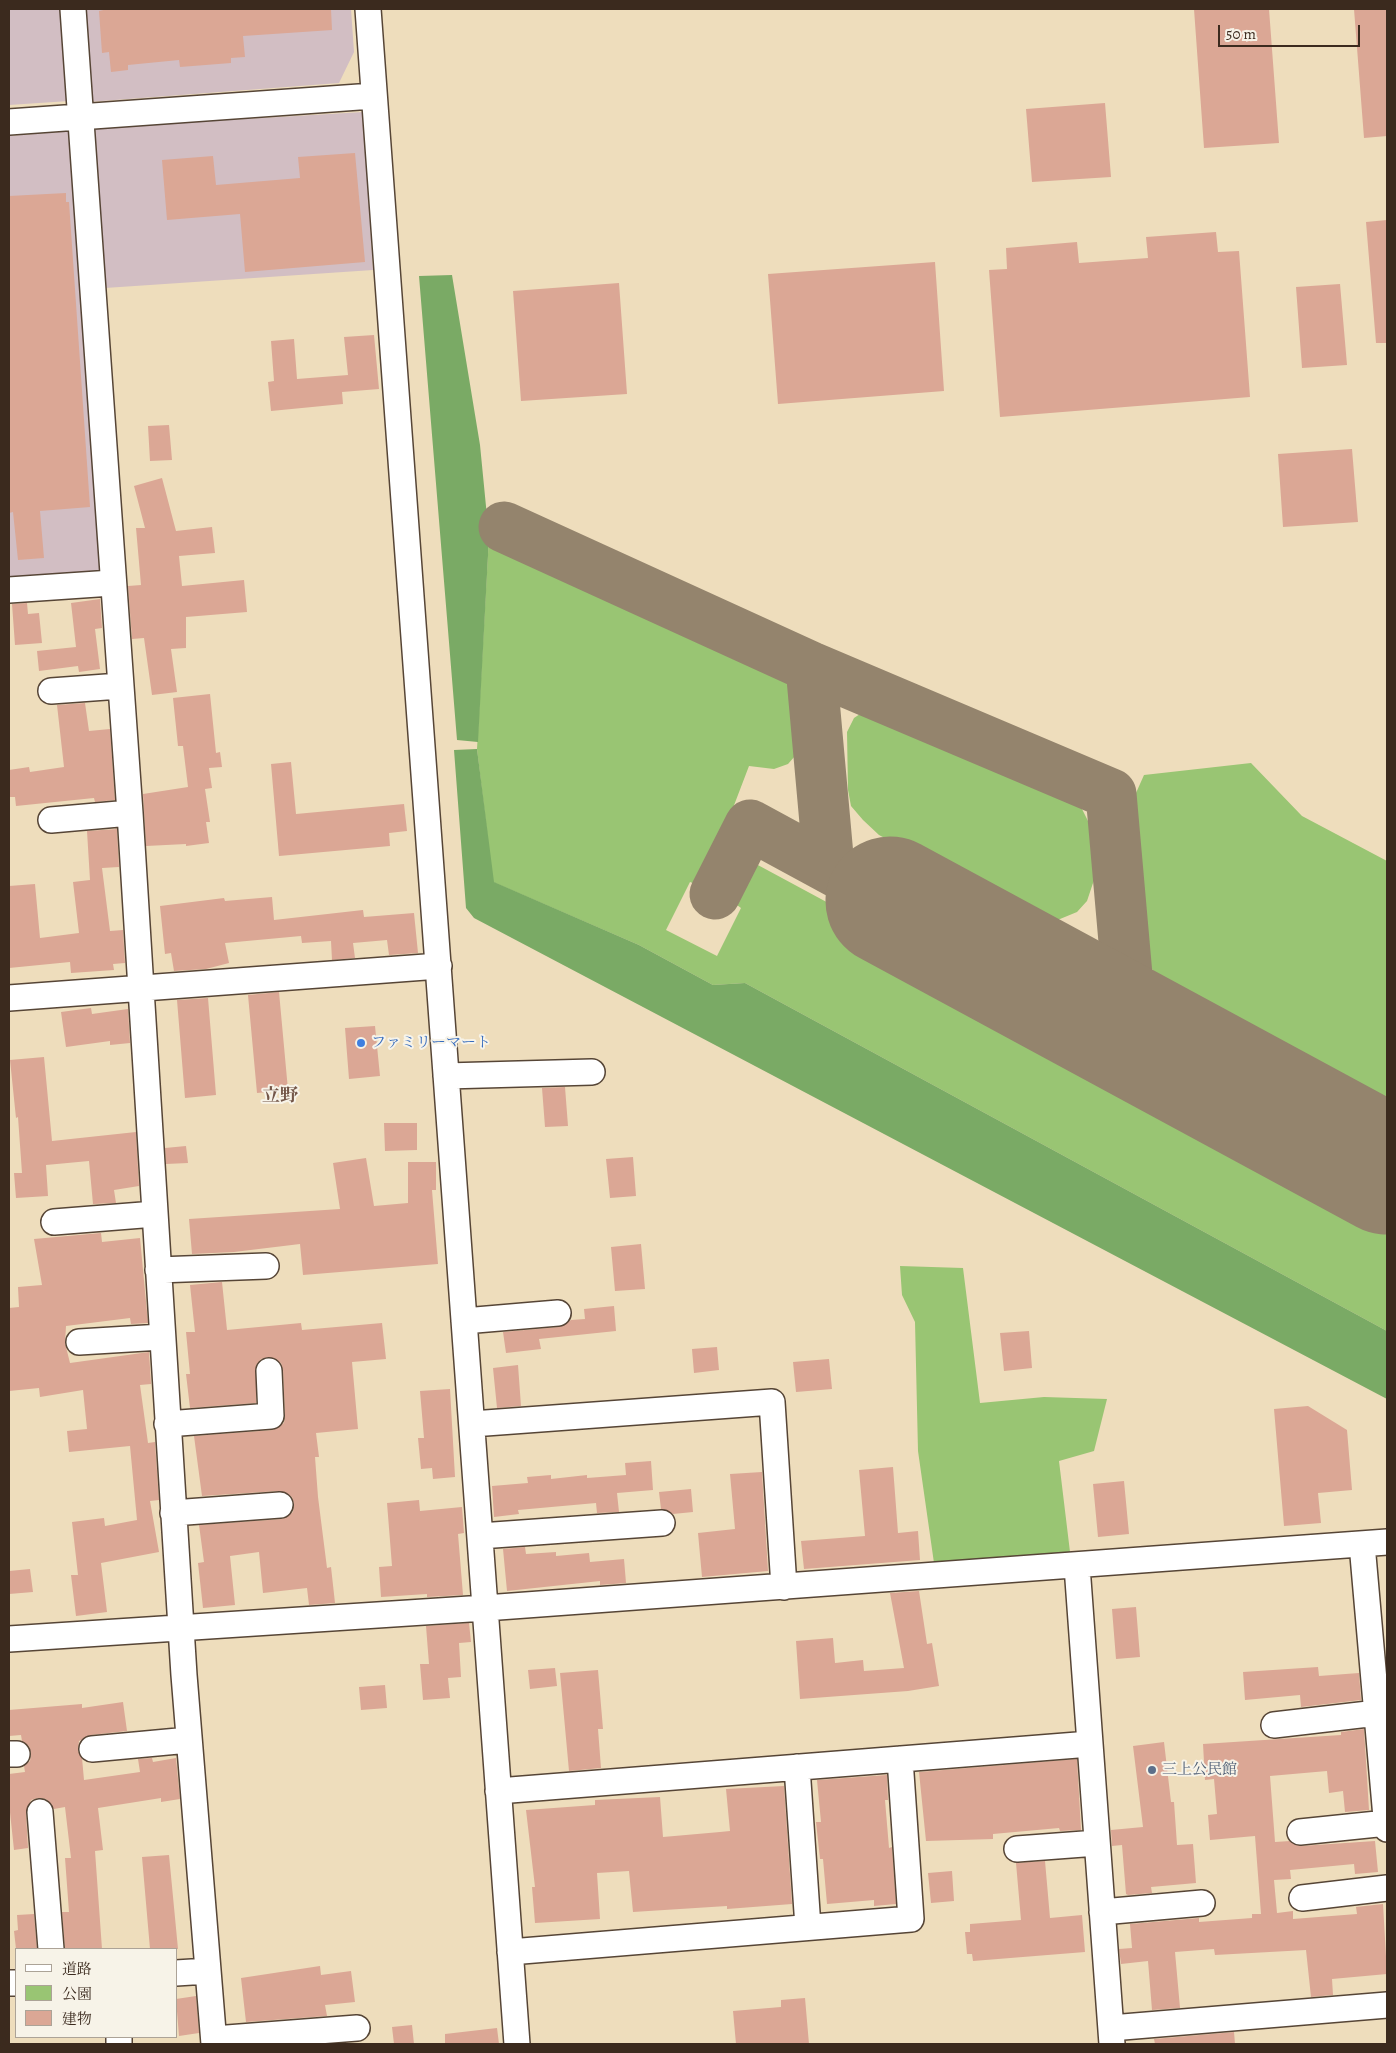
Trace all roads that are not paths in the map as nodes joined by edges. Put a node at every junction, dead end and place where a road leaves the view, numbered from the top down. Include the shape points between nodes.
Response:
1 (73, 9) edge
2 (368, 9) edge
3 (373, 96) junction
4 (81, 116) junction
5 (9, 122) edge
6 (112, 583) junction
7 (9, 590) edge
8 (120, 686) junction
9 (51, 691) dead end
10 (130, 813) junction
11 (51, 820) dead end
12 (439, 966) junction
13 (141, 988) junction
14 (9, 998) edge
15 (592, 1072) dead end
16 (446, 1076) junction
17 (154, 1214) junction
18 (54, 1222) dead end
19 (266, 1266) dead end
20 (158, 1270) junction
21 (558, 1313) dead end
22 (464, 1321) junction
23 (162, 1337) junction
24 (79, 1342) dead end
25 (269, 1371) dead end
26 (167, 1424) junction
27 (472, 1424) junction
28 (280, 1505) dead end
29 (173, 1513) junction
30 (662, 1523) dead end
31 (480, 1536) junction
32 (1387, 1542) edge
33 (1362, 1544) junction
34 (1077, 1566) junction
35 (784, 1587) junction
36 (485, 1608) junction
37 (182, 1629) junction
38 (9, 1639) edge
39 (1377, 1713) junction
40 (1274, 1725) dead end
41 (189, 1740) junction
42 (1090, 1744) junction
43 (92, 1749) dead end
44 (900, 1759) junction
45 (797, 1767) junction
46 (498, 1791) junction
47 (40, 1812) dead end
48 (1387, 1822) edge
49 (1387, 1829) edge
50 (1300, 1832) dead end
51 (1097, 1842) junction
52 (1017, 1849) dead end
53 (1387, 1888) edge
54 (1302, 1898) dead end
55 (1202, 1904) dead end
56 (1102, 1912) junction
57 (808, 1927) junction
58 (52, 1948) edge
59 (510, 1952) junction
60 (208, 1970) junction
61 (178, 1973) edge
62 (1387, 2005) edge
63 (357, 2028) dead end
64 (1111, 2036) edge
65 (214, 2042) edge
66 (517, 2044) edge

1 - 4 street
2 - 3 street
3 - 4 street
3 - 12 street
4 - 5 street
4 - 6 street
6 - 7 street
6 - 8 street
8 - 9 street
8 - 10 street
10 - 11 street
10 - 13 street
12 - 13 street
12 - 16 street
13 - 14 street
13 - 17 street
15 - 16 street
16 - 22 street
17 - 18 street
17 - 20 street
19 - 20 street
20 - 23 street
21 - 22 street
22 - 27 street
23 - 24 street
23 - 26 street
25 - 26 street via 270,1416
26 - 29 street
27 - 31 street
27 - 35 street via 772,1402
28 - 29 street
29 - 37 street
30 - 31 street
31 - 36 street
32 - 33 street
33 - 34 street
33 - 39 street
34 - 35 street
34 - 42 street
35 - 36 street
36 - 37 street
36 - 46 street
37 - 38 street
37 - 41 street
39 - 40 street
39 - 48 street
41 - 43 street
41 - 60 street
42 - 44 street
42 - 51 street
44 - 45 street
44 - 57 street via 911,1919
45 - 46 street
45 - 57 street
46 - 59 street
47 - 58 street
48 - 49 street
48 - 50 street
51 - 52 street
51 - 56 street
53 - 54 street
55 - 56 street
56 - 64 street
57 - 59 street
59 - 66 street
60 - 61 street
60 - 65 street
62 - 64 street
63 - 65 street

